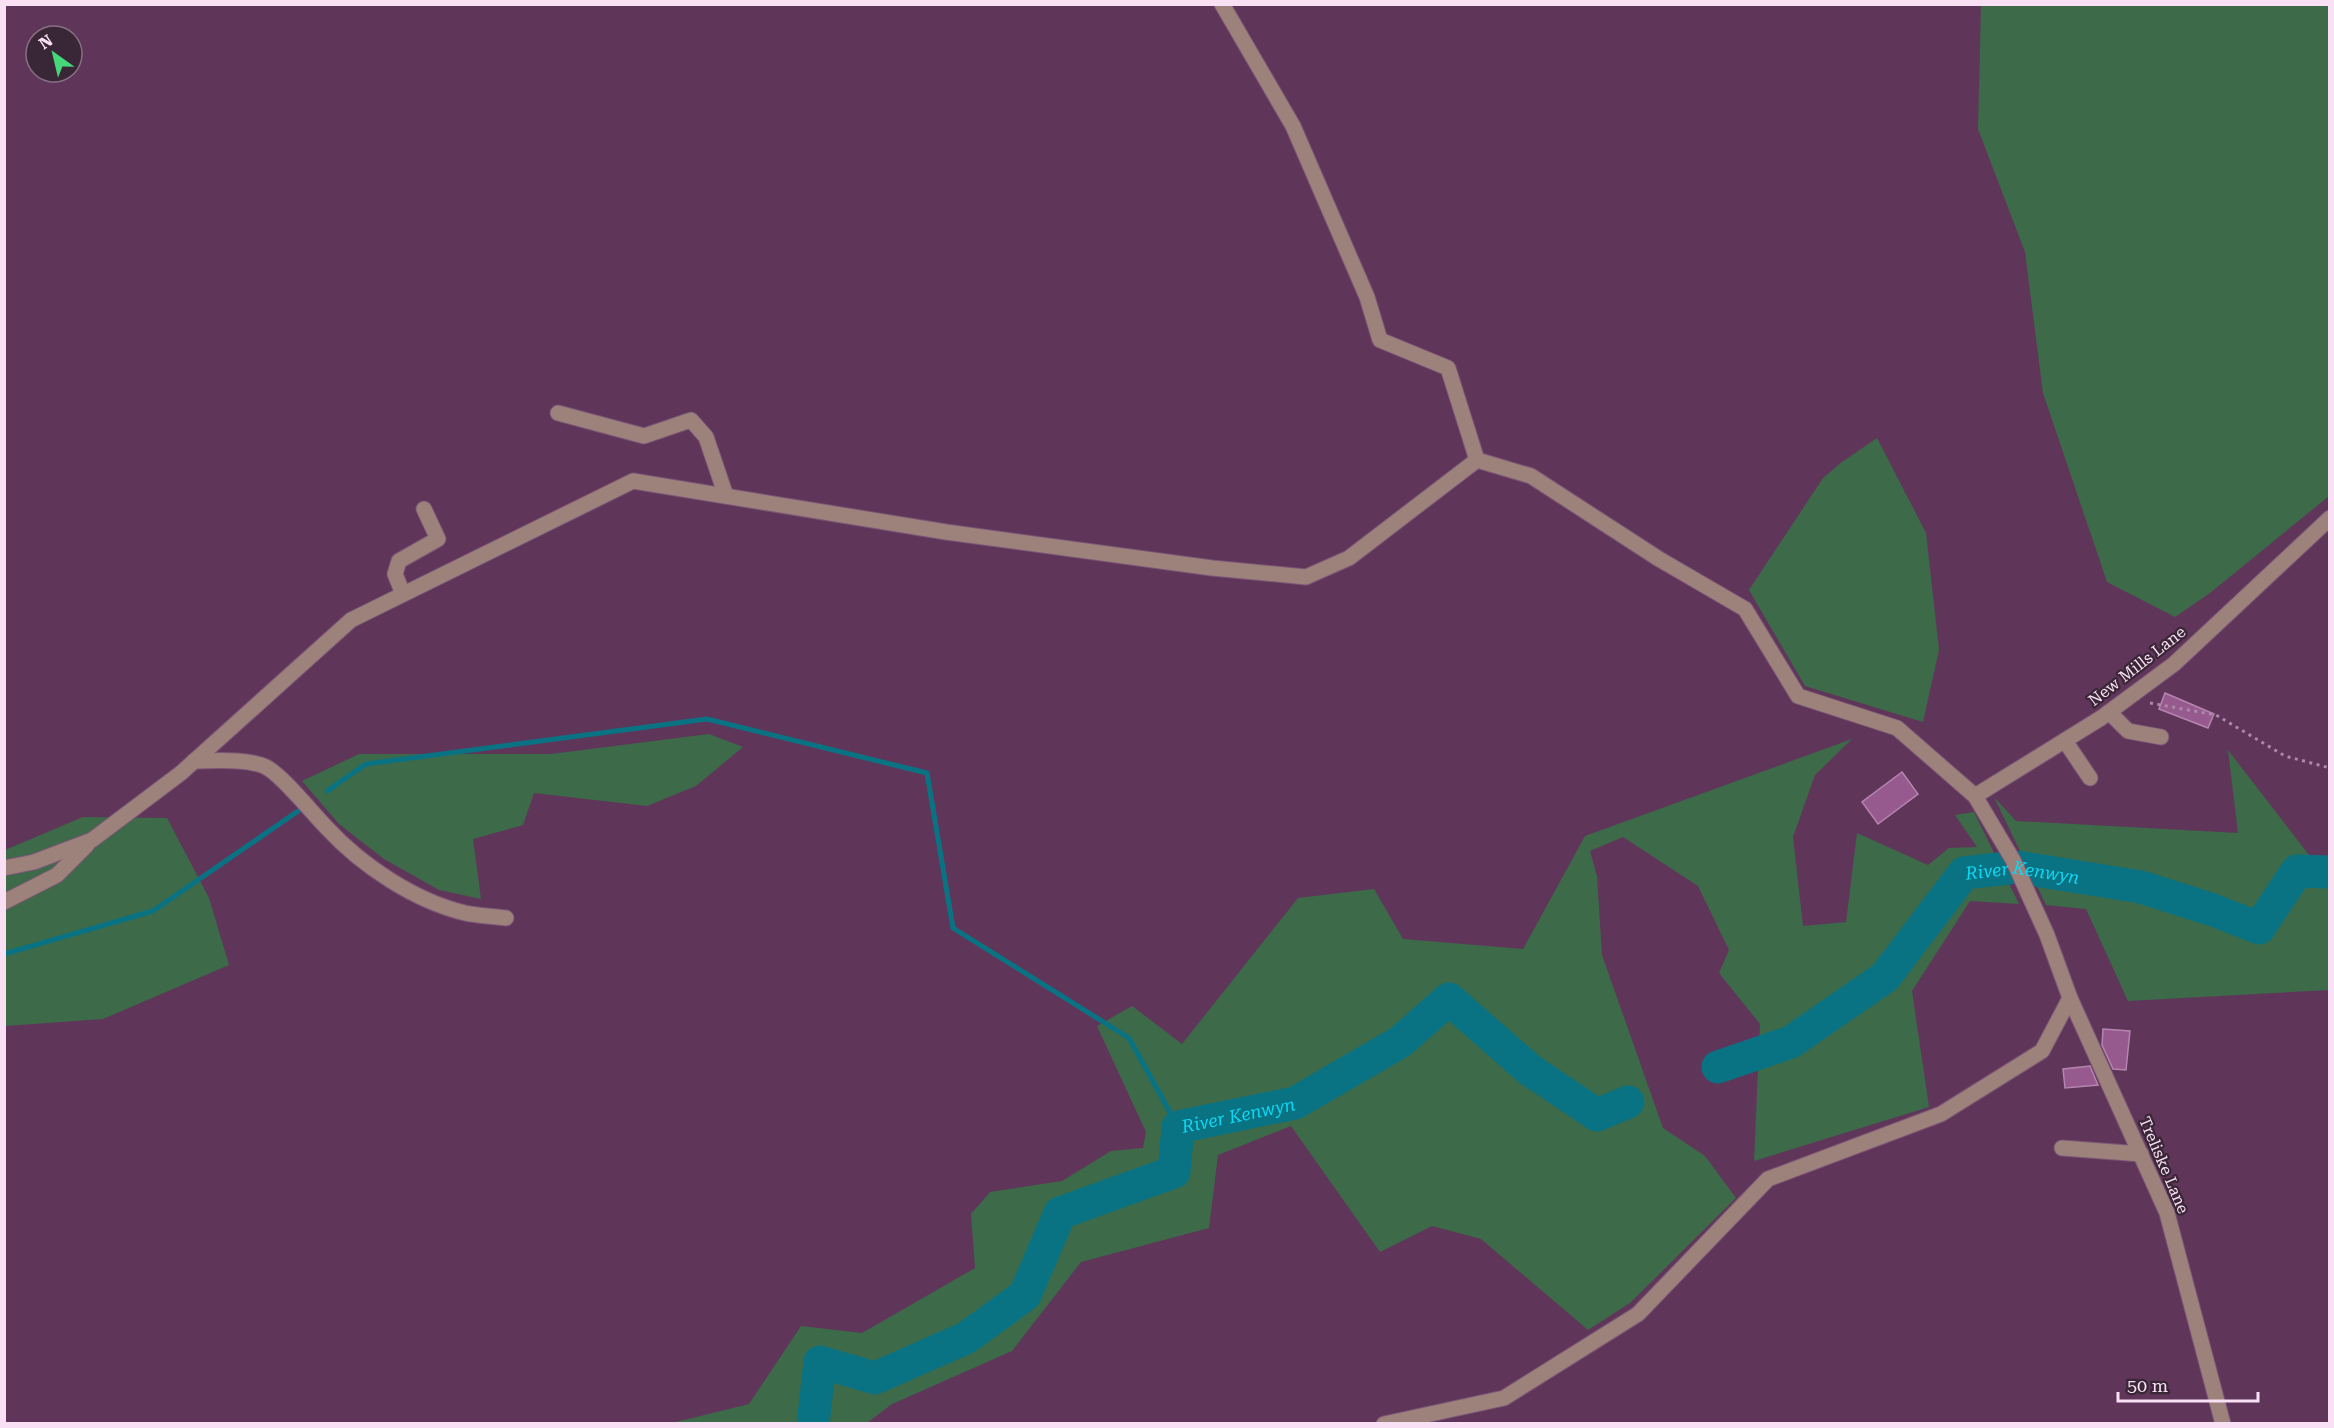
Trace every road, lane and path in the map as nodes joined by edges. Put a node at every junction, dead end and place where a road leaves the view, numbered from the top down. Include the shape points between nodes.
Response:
1 (1222, 4) edge
2 (558, 413) dead end
3 (1477, 460) junction
4 (726, 496) junction
5 (424, 509) dead end
6 (2330, 518) edge
7 (403, 594) junction
8 (2127, 699) junction
9 (2109, 712) junction
10 (2161, 736) dead end
11 (2065, 741) junction
12 (194, 761) junction
13 (2330, 768) edge
14 (2090, 778) dead end
15 (1976, 796) junction
16 (92, 840) junction
17 (4, 868) edge
18 (4, 902) edge
19 (506, 918) dead end
20 (2070, 998) junction
21 (2062, 1148) dead end
22 (2141, 1154) junction
23 (1384, 1424) edge
24 (2223, 1424) edge

1 - 3 street via 1293,126 1367,297 1380,340 1448,368
2 - 4 street via 644,436 691,420 706,437
3 - 4 street via 1349,558 1306,577 957,533
3 - 15 street, Treliske Lane via 1531,476 1745,609 1798,696 1897,728
4 - 7 street via 633,481
5 - 7 street via 438,539 399,561 395,574
6 - 8 street, New Mills Lane via 2174,664
7 - 12 street via 351,620
8 - 9 street, New Mills Lane
8 - 13 path via 2216,715 2285,756
9 - 10 street via 2128,731
9 - 11 street, New Mills Lane
11 - 14 street
11 - 15 street, New Mills Lane
12 - 16 street
12 - 19 street via 237,761 266,767 338,840 375,871 456,910
15 - 20 street, Treliske Lane via 2017,867
16 - 17 street via 34,862
16 - 18 street via 57,875
20 - 22 street, Treliske Lane
20 - 23 street via 2042,1051 1941,1114 1768,1179 1638,1314 1504,1398
21 - 22 street
22 - 24 street, Treliske Lane via 2167,1213

